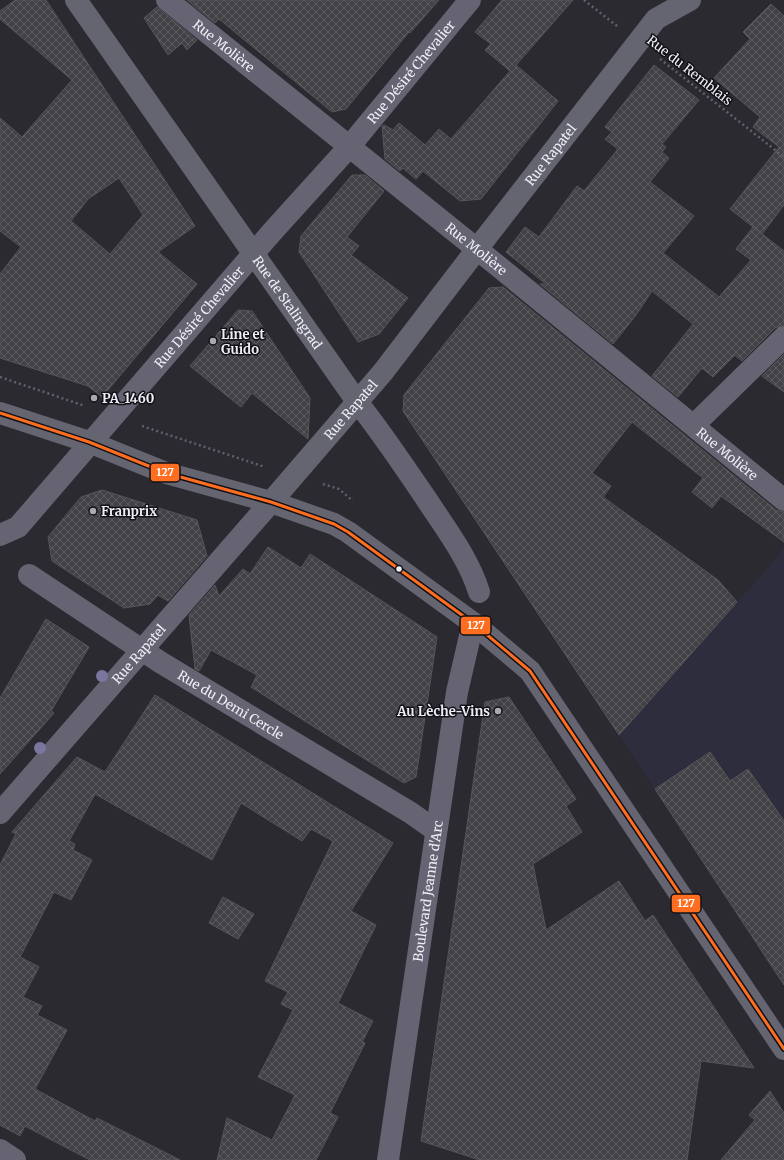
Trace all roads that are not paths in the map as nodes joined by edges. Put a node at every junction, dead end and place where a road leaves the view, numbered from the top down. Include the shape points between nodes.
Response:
1 (167, 0) edge
2 (470, 0) edge
3 (690, 0) edge
4 (84, 6) edge
5 (349, 147) junction
6 (477, 248) junction
7 (253, 254) junction
8 (784, 337) edge
9 (358, 403) junction
10 (0, 413) edge
11 (694, 425) junction
12 (89, 442) junction
13 (784, 500) edge
14 (270, 502) junction
15 (0, 535) edge
16 (29, 575) dead end
17 (479, 592) dead end
18 (473, 624) junction
19 (143, 649) junction
20 (0, 813) edge
21 (436, 830) junction
22 (784, 1049) edge
23 (0, 1150) edge
24 (15, 1160) edge
25 (388, 1160) edge

1 - 5 street, Rue Molière
2 - 5 street, Rue Désiré Chevalier
3 - 6 main road, Rue Rapatel via 656,19
4 - 7 main road, Rue de Stalingrad
5 - 6 street, Rue Molière
5 - 7 street, Rue Désiré Chevalier
6 - 9 main road, Rue Rapatel
6 - 11 street, Rue Molière
7 - 9 main road, Rue de Stalingrad
7 - 12 street, Rue Désiré Chevalier
8 - 11 street
9 - 14 main road, Rue Rapatel
9 - 17 street, Rue de Stalingrad via 376,425 455,542 473,574
10 - 12 main road
11 - 13 street, Rue Molière
12 - 14 main road via 166,473
12 - 15 street, Rue Désiré Chevalier via 18,527
14 - 18 main road via 339,527
14 - 19 street, Rue Rapatel
16 - 19 street, Rue du Demi Cercle
18 - 21 street, Boulevard Jeanne d'Arc via 457,692
18 - 22 main road via 530,671
19 - 20 street, Rue Rapatel
19 - 21 street, Rue du Demi Cercle
21 - 25 street, Boulevard Jeanne d'Arc
23 - 24 street

